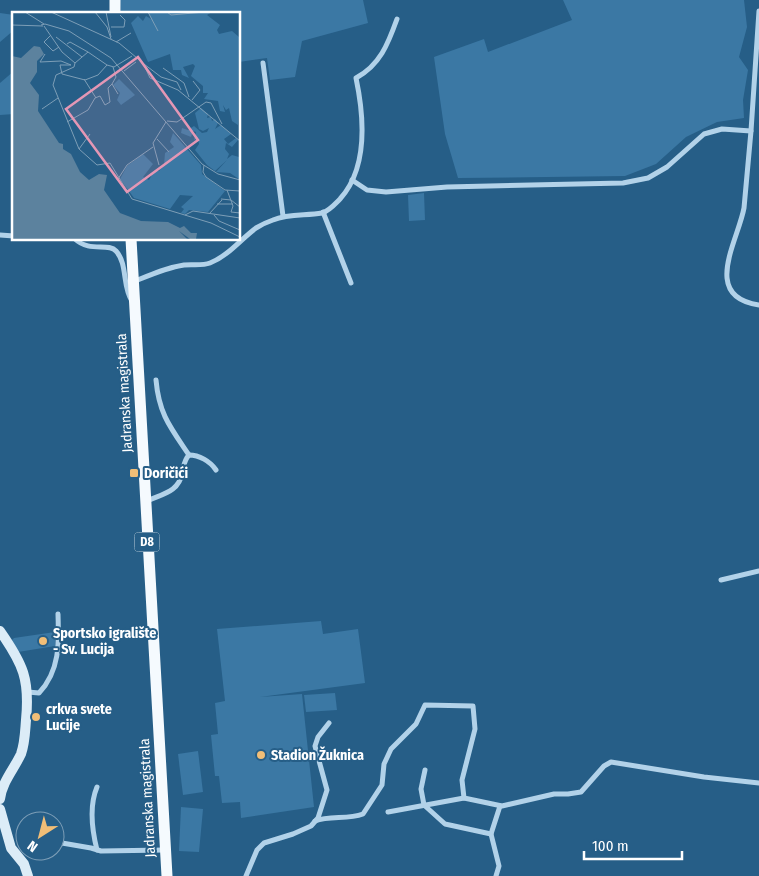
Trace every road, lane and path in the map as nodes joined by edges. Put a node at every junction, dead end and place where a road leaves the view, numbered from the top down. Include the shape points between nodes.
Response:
1 (759, 11) edge
2 (397, 19) dead end
3 (263, 63) dead end
4 (751, 131) junction
5 (352, 180) junction
6 (323, 212) junction
7 (283, 216) junction
8 (77, 240) edge
9 (131, 240) edge
10 (132, 282) junction
11 (351, 282) dead end
12 (134, 303) junction
13 (759, 305) edge
14 (156, 380) dead end
15 (189, 455) junction
16 (216, 470) dead end
17 (144, 502) junction
18 (759, 571) edge
19 (720, 580) dead end
20 (58, 614) dead end
21 (0, 632) edge
22 (28, 692) junction
23 (329, 722) dead end
24 (425, 770) dead end
25 (759, 782) edge
26 (98, 786) dead end
27 (0, 797) edge
28 (464, 798) junction
29 (424, 805) junction
30 (500, 806) junction
31 (0, 809) edge
32 (388, 812) dead end
33 (315, 820) junction
34 (492, 834) junction
35 (65, 844) edge
36 (97, 850) junction
37 (165, 850) junction
38 (28, 876) edge
39 (166, 876) edge
40 (246, 876) edge
41 (496, 876) edge

1 - 4 street
2 - 5 street via 381,57 356,78 361,99 362,140
3 - 7 street
4 - 5 street via 722,129 704,134 667,168 648,178 623,183 386,192 367,190
4 - 13 street via 742,220 726,274 728,285 735,294 743,301
5 - 6 street via 342,196
6 - 7 street
6 - 11 street
7 - 10 street via 257,228 210,263 162,269
8 - 12 street via 88,247 112,248 116,252 127,295
9 - 10 main road, Jadranska magistrala / D8
10 - 12 main road, Jadranska magistrala / D8
12 - 17 main road, Jadranska magistrala / D8
14 - 15 street via 165,420
15 - 16 street via 209,462
15 - 17 street via 177,486 167,494
17 - 37 main road, Jadranska magistrala / D8
18 - 19 street
20 - 22 street via 56,664 39,693
21 - 22 street via 19,661
22 - 27 street via 24,743
23 - 33 street via 315,746 327,790
24 - 29 street via 421,789
25 - 30 street via 710,778 611,762 581,792 554,794
26 - 36 street via 92,812
28 - 29 street
28 - 30 street
28 - 33 street via 462,780 475,729 473,706 425,705 416,724 391,749 384,764 382,785 363,814
29 - 32 street
29 - 34 street via 445,824
30 - 34 street
31 - 38 street via 11,848 24,864
33 - 40 street via 312,826 264,843 257,850
34 - 41 street via 499,866
35 - 36 street
36 - 37 street
37 - 39 main road, Jadranska magistrala / D8

